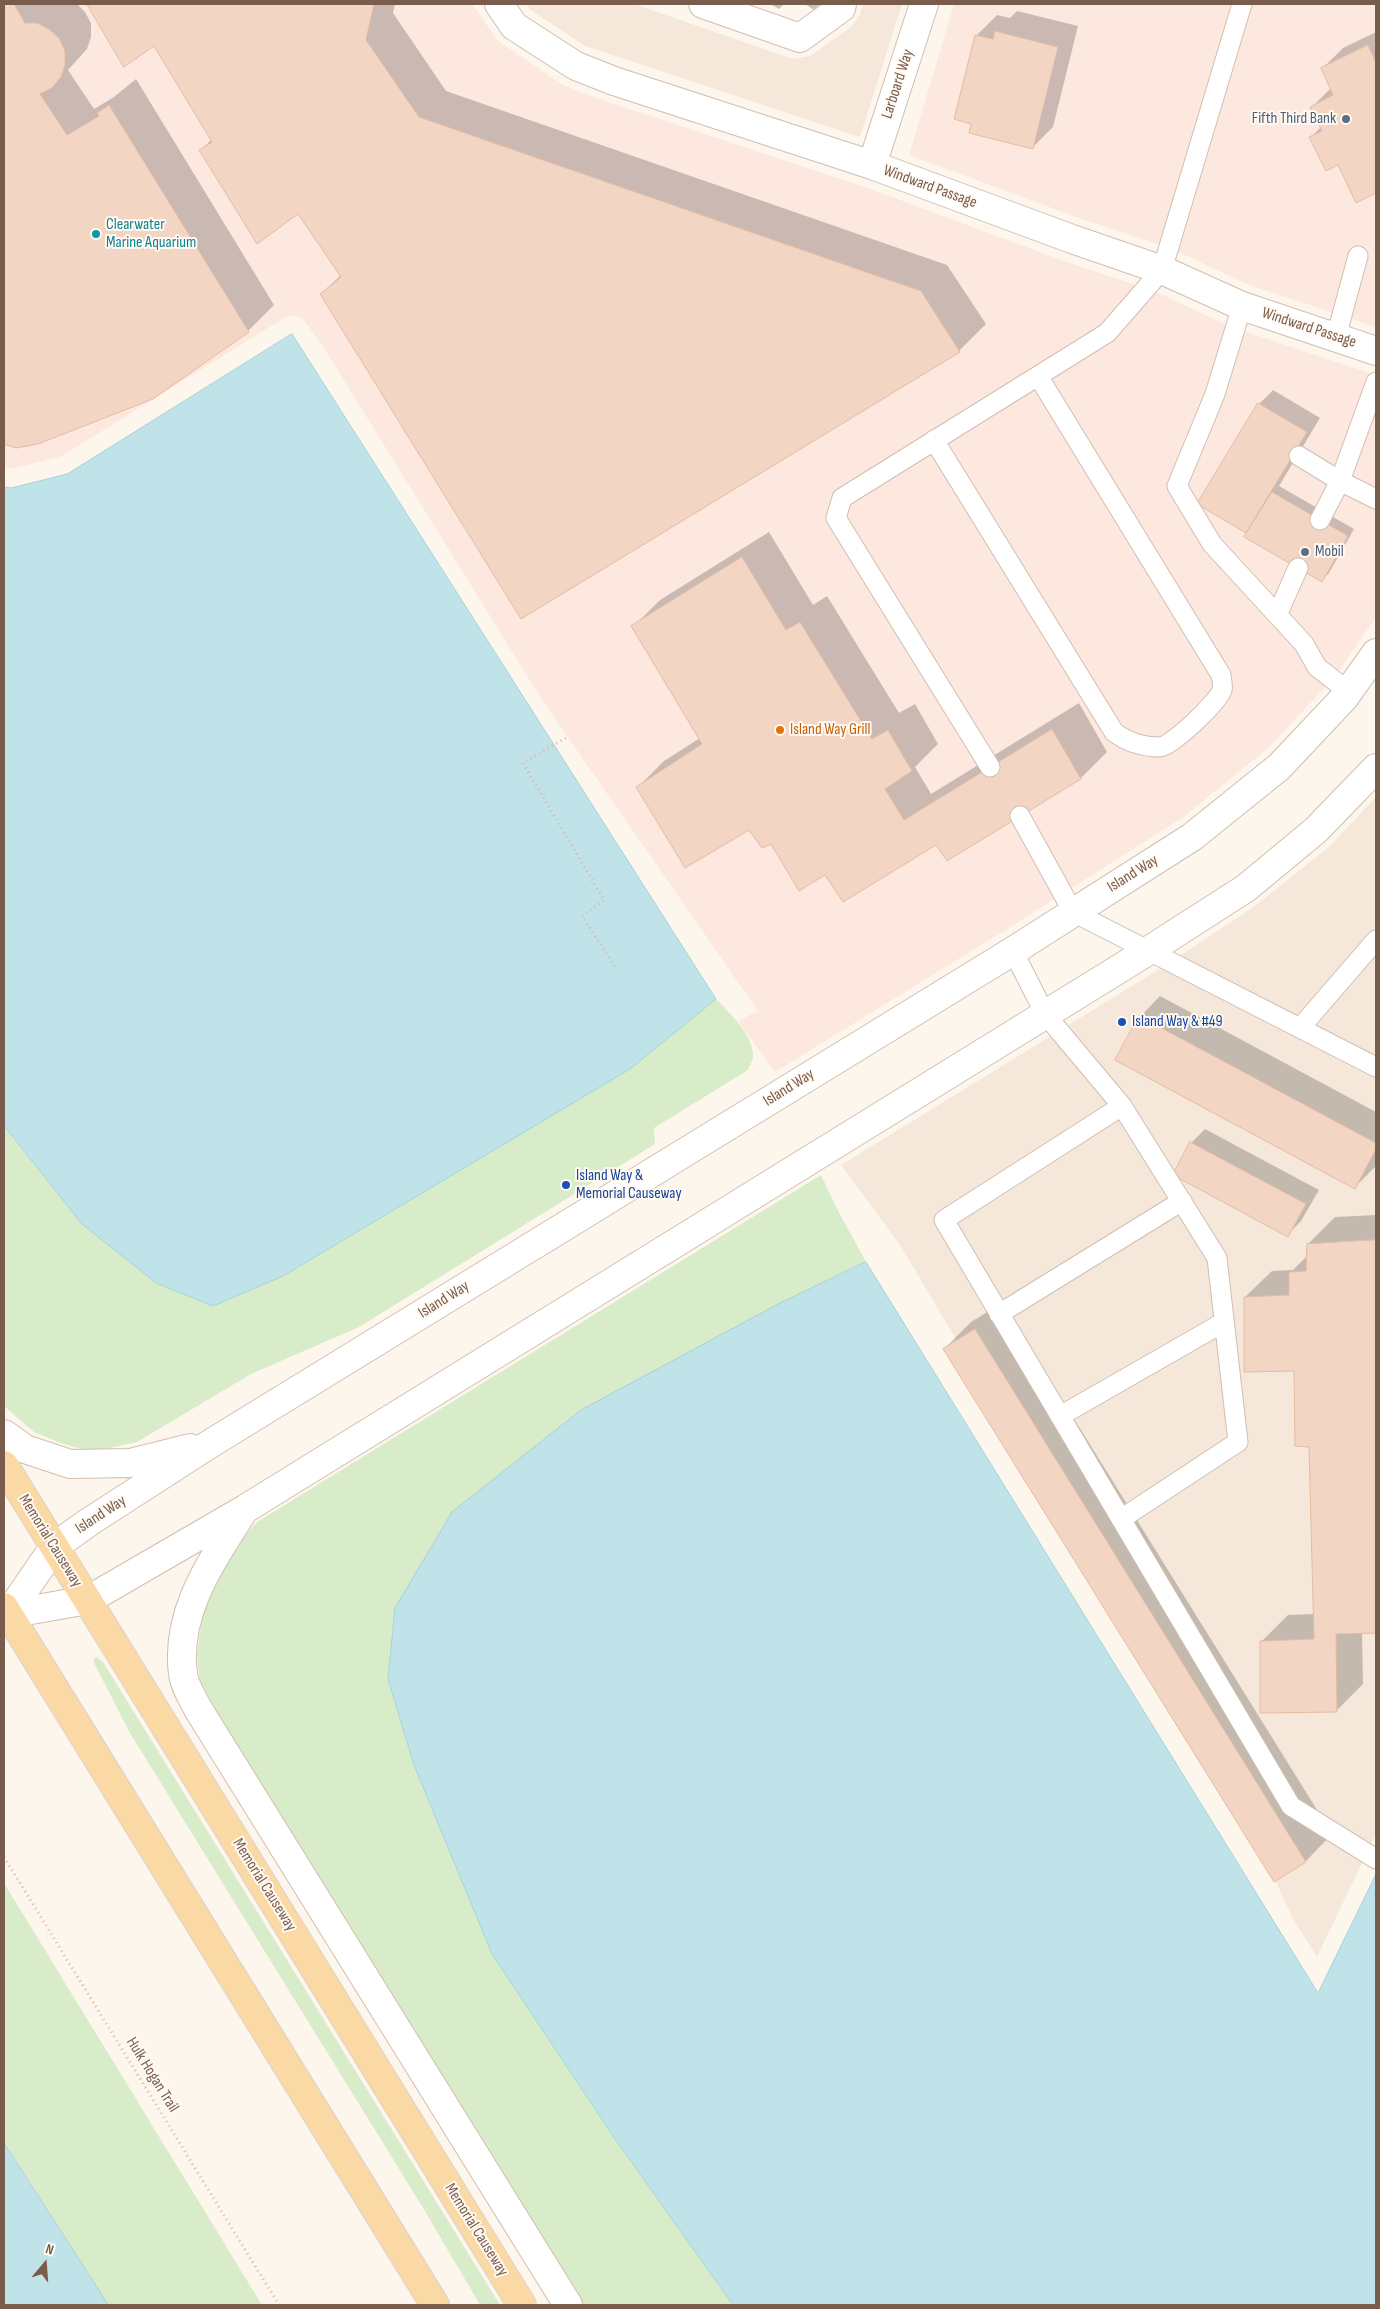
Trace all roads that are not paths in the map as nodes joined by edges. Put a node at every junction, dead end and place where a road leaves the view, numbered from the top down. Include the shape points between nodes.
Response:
1 (499, 4) edge
2 (703, 4) edge
3 (842, 4) edge
4 (924, 4) edge
5 (1242, 4) edge
6 (872, 165) junction
7 (1358, 256) dead end
8 (1162, 270) junction
9 (1242, 306) junction
10 (1336, 337) junction
11 (1376, 350) edge
12 (1038, 376) junction
13 (1376, 382) edge
14 (934, 440) junction
15 (1299, 456) dead end
16 (1340, 481) junction
17 (1376, 499) edge
18 (1320, 520) dead end
19 (1298, 568) dead end
20 (1277, 615) junction
21 (1376, 653) edge
22 (1349, 692) junction
23 (990, 767) dead end
24 (1376, 768) edge
25 (1020, 816) dead end
26 (1073, 912) junction
27 (1376, 940) edge
28 (1013, 951) junction
29 (1148, 951) junction
30 (1045, 1014) junction
31 (1300, 1028) junction
32 (1376, 1067) edge
33 (1122, 1106) junction
34 (1182, 1201) junction
35 (1000, 1314) junction
36 (1224, 1322) junction
37 (1060, 1416) junction
38 (4, 1434) edge
39 (213, 1442) junction
40 (4, 1466) edge
41 (245, 1509) junction
42 (1121, 1519) junction
43 (54, 1547) junction
44 (88, 1600) junction
45 (6, 1610) edge
46 (1376, 1859) edge
47 (435, 2305) edge
48 (522, 2305) edge
49 (568, 2305) edge

1 - 6 street, Windward Passage via 514,26 576,66
2 - 3 street via 800,38
4 - 6 street, Larboard Way
5 - 8 lane
6 - 8 street, Windward Passage
7 - 10 lane
8 - 9 street, Windward Passage
8 - 12 lane via 1107,333
9 - 10 street, Windward Passage
9 - 20 lane via 1215,394 1177,486 1212,544
10 - 11 street, Windward Passage
12 - 14 lane
12 - 14 lane via 1221,675 1222,689 1217,699 1172,743 1161,747 1127,742 1114,732
13 - 16 lane
14 - 23 lane via 842,498 836,518
15 - 16 lane
16 - 17 lane
16 - 18 lane
19 - 20 lane
20 - 22 lane via 1304,644 1317,666
21 - 22 street, Island Way
22 - 26 street, Island Way via 1279,767 1199,831
24 - 29 street via 1316,830 1246,888
25 - 26 lane
26 - 28 street, Island Way
26 - 29 lane
27 - 31 lane
28 - 30 lane
28 - 39 street, Island Way
29 - 30 street
29 - 31 lane
30 - 33 lane
30 - 41 street
31 - 32 lane
33 - 34 lane
33 - 35 lane via 944,1220
34 - 35 lane
34 - 36 lane via 1217,1258
35 - 37 lane
36 - 37 lane
36 - 42 lane via 1238,1442
37 - 42 lane
38 - 39 street via 25,1449 70,1464 130,1463
39 - 43 street, Island Way
40 - 43 main road, Memorial Causeway
41 - 44 street
41 - 49 street via 204,1572 190,1605 183,1638 183,1676 207,1724
42 - 46 lane via 1291,1806
43 - 44 main road, Memorial Causeway
43 - 45 street, Island Way
44 - 45 street
44 - 48 main road, Memorial Causeway
45 - 47 main road

